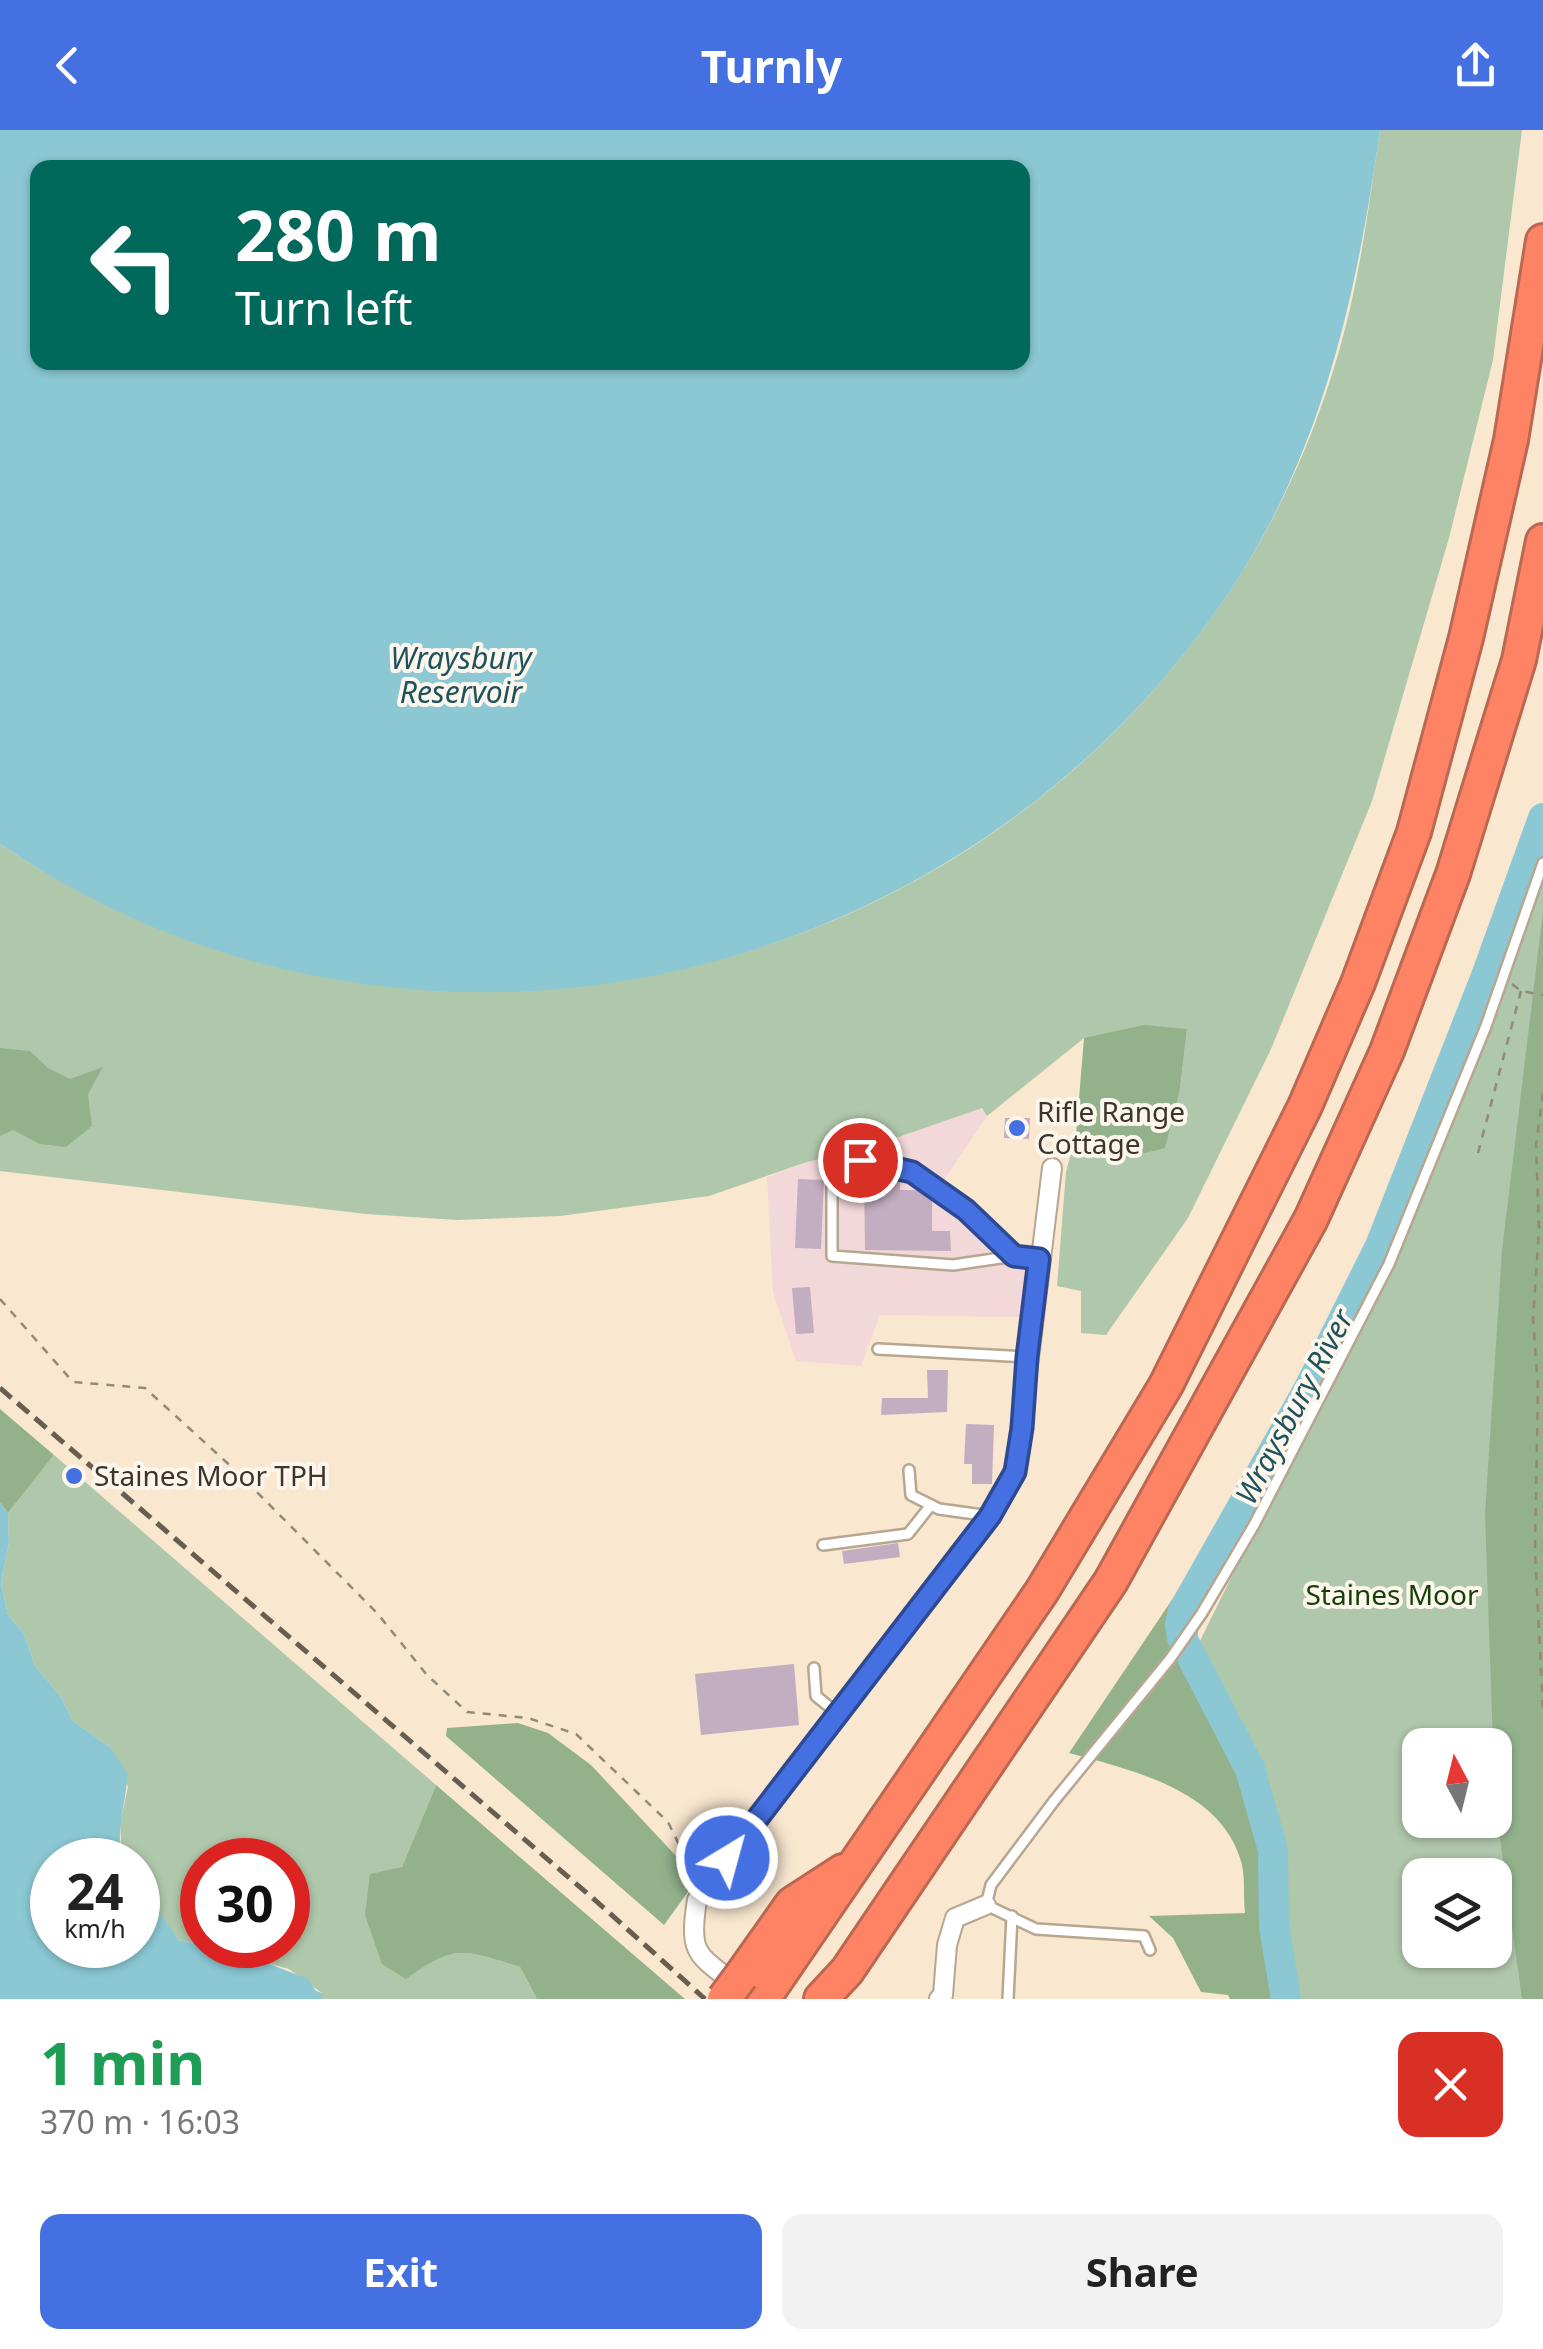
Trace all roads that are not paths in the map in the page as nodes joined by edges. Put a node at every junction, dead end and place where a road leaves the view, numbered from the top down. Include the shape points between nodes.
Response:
1 (1543, 241) edge
2 (1543, 542) edge
3 (1543, 863) edge
4 (1052, 1168) dead end
5 (1014, 1256) junction
6 (1039, 1259) junction
7 (878, 1349) dead end
8 (1027, 1357) junction
9 (909, 1470) dead end
10 (931, 1505) junction
11 (990, 1516) junction
12 (823, 1544) dead end
13 (814, 1668) dead end
14 (837, 1713) junction
15 (986, 1906) junction
16 (1012, 1916) junction
17 (1150, 1950) dead end
18 (841, 1985) edge
19 (749, 1994) edge
20 (822, 1999) edge
21 (938, 1999) edge
22 (1008, 1999) edge

1 - 19 highway via 1511,440 1414,832 1305,1106 1166,1385 1042,1590 855,1863 792,1904
2 - 18 highway via 1519,660 1453,874 1387,1051 1311,1219 1110,1581
3 - 15 lane via 1486,1026 1389,1264 1254,1525 1170,1659 991,1885
4 - 6 street
5 - 5 lane via 952,1265 832,1256 832,1172 860,1160 912,1172
5 - 6 lane
6 - 8 street
7 - 8 lane
8 - 11 street via 1015,1472
9 - 10 lane via 911,1495
10 - 11 lane
10 - 12 lane via 908,1534
11 - 14 street
13 - 14 lane via 816,1696
14 - 19 street via 697,1900 692,1935 699,1956
15 - 16 lane
15 - 21 street via 954,1918
16 - 17 lane via 1036,1929 1144,1936
16 - 22 lane
18 - 20 highway

